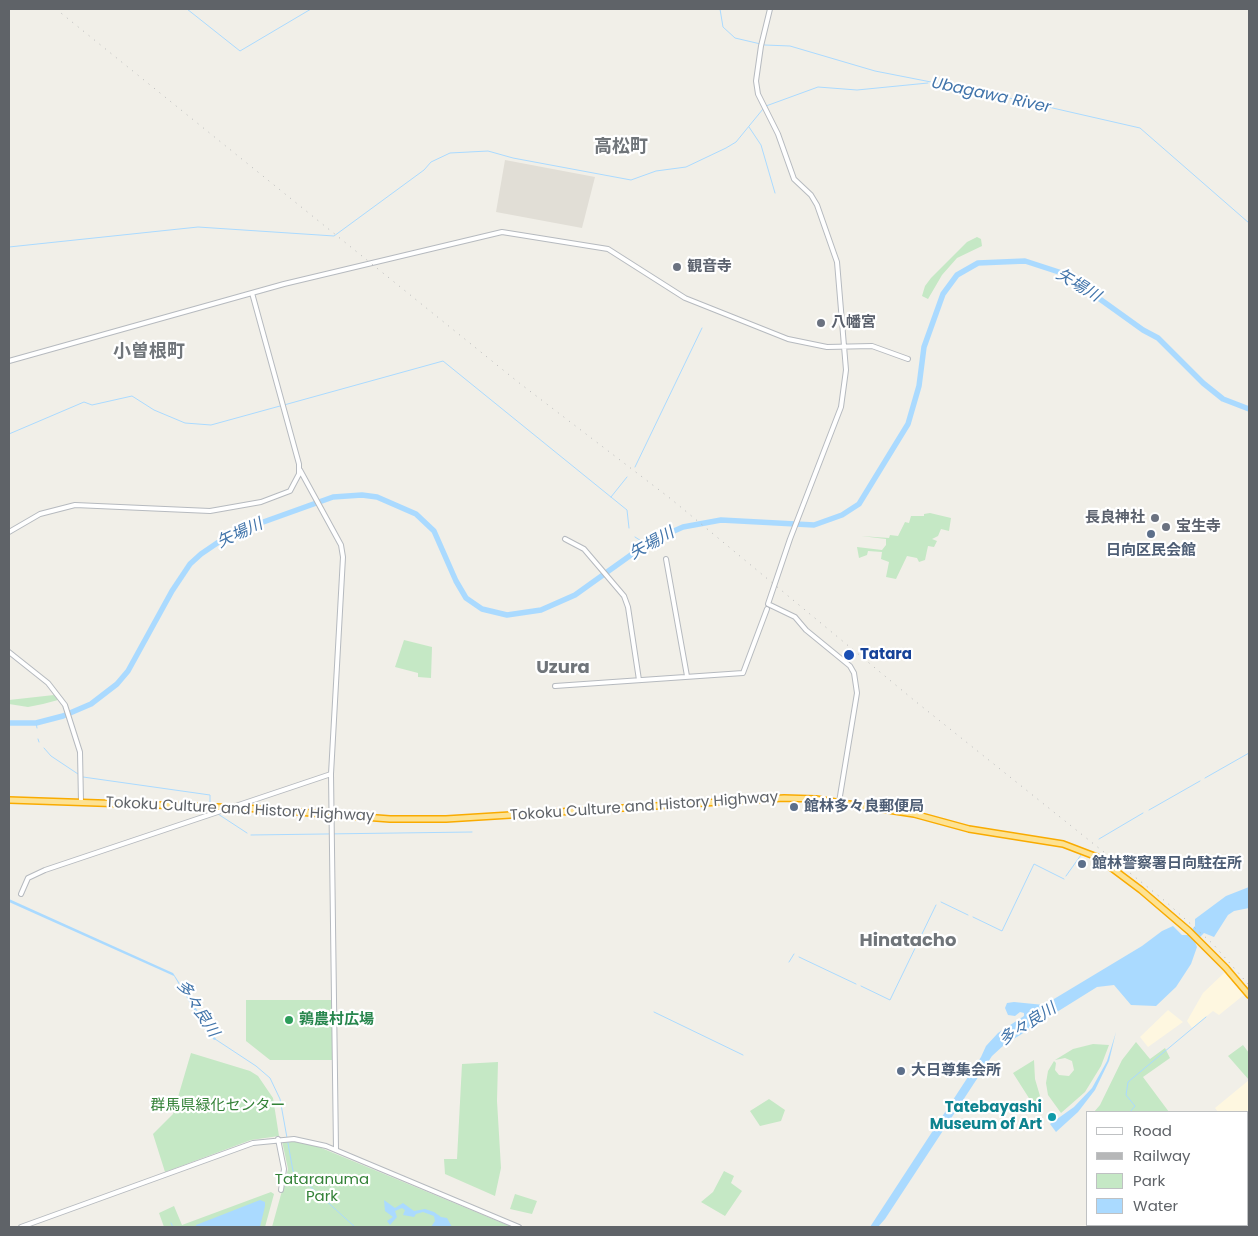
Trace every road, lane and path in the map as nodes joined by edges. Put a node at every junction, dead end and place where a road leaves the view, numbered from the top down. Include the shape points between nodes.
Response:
1 (770, 9) edge
2 (252, 293) junction
3 (845, 347) junction
4 (908, 359) dead end
5 (9, 361) edge
6 (300, 470) junction
7 (9, 532) edge
8 (565, 538) dead end
9 (666, 559) dead end
10 (767, 609) dead end
11 (9, 652) edge
12 (687, 676) junction
13 (639, 680) junction
14 (555, 686) dead end
15 (331, 774) junction
16 (9, 800) edge
17 (81, 802) junction
18 (839, 802) junction
19 (231, 807) junction
20 (331, 815) junction
21 (21, 894) dead end
22 (1249, 996) edge
23 (280, 1139) junction
24 (336, 1150) junction
25 (281, 1190) dead end
26 (21, 1227) edge
27 (519, 1227) edge

1 - 3 street via 761,44 756,80 758,94 778,134 794,179 814,199 824,224 840,277
2 - 3 street via 485,235 513,233 608,249 698,304 797,342
2 - 5 street
2 - 6 street
3 - 4 street via 872,346
3 - 18 street via 846,377 841,407 768,604 792,614 853,670 857,689
6 - 7 street via 290,491 246,506 201,511 79,505 40,514
6 - 15 street via 341,545 343,557
8 - 13 street via 580,546 624,596
9 - 12 street
10 - 12 street via 743,673
11 - 17 street via 48,683 62,699 81,763
12 - 13 street
13 - 14 street
15 - 19 street
15 - 20 street
16 - 17 highway, Tokoku Culture and History Highway
17 - 19 highway, Tokoku Culture and History Highway
18 - 20 highway, Tokoku Culture and History Highway via 772,798 446,819
18 - 22 highway, Tokoku Culture and History Highway via 914,814 966,829 1046,840 1078,849 1114,869 1189,931
19 - 20 highway, Tokoku Culture and History Highway
19 - 21 street via 31,876
20 - 24 street
23 - 24 street via 317,1143
23 - 25 street via 284,1170
23 - 26 street via 253,1143
24 - 27 street

